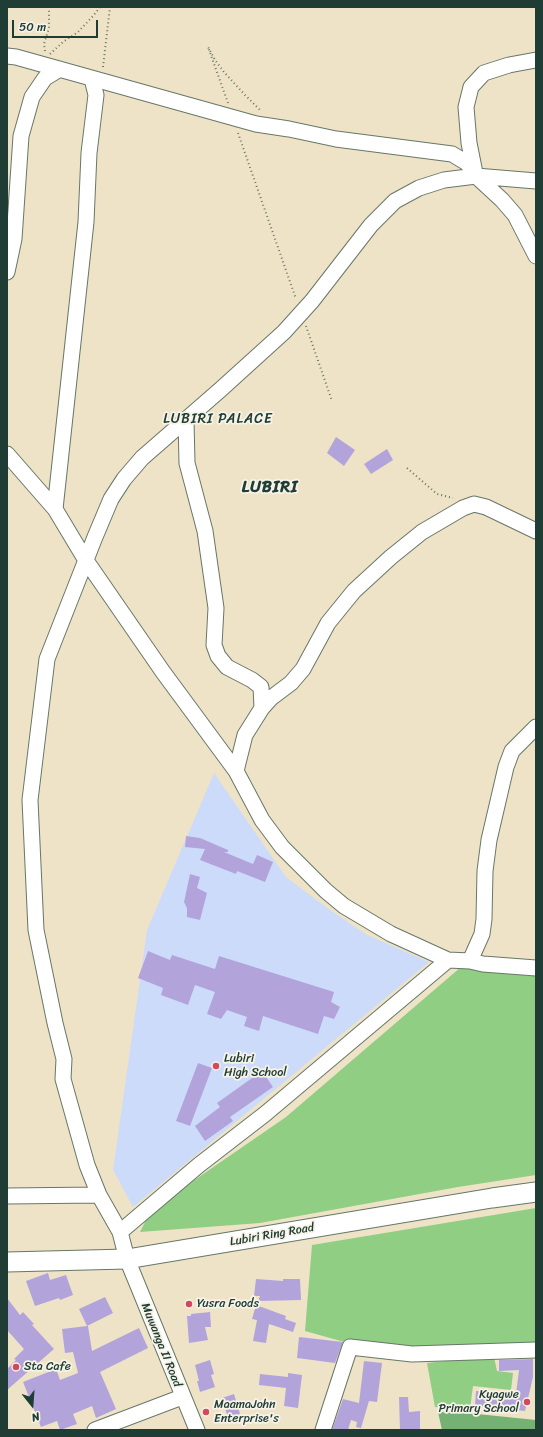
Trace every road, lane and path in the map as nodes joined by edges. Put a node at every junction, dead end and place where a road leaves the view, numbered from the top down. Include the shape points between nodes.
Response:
1 (49, 7) edge
2 (100, 7) edge
3 (110, 7) edge
4 (7, 56) edge
5 (536, 60) edge
6 (60, 69) junction
7 (97, 80) junction
8 (229, 107) dead end
9 (262, 112) dead end
10 (237, 130) dead end
11 (476, 176) junction
12 (536, 181) edge
13 (536, 256) edge
14 (7, 272) edge
15 (298, 303) dead end
16 (306, 326) dead end
17 (332, 401) dead end
18 (186, 420) junction
19 (7, 454) edge
20 (407, 468) dead end
21 (474, 504) junction
22 (55, 509) junction
23 (536, 530) edge
24 (85, 560) junction
25 (262, 708) junction
26 (536, 727) edge
27 (236, 771) junction
28 (448, 960) junction
29 (470, 961) junction
30 (536, 968) edge
31 (536, 1192) edge
32 (99, 1195) junction
33 (7, 1196) edge
34 (120, 1232) junction
35 (127, 1259) junction
36 (7, 1262) edge
37 (536, 1350) edge
38 (182, 1397) junction
39 (95, 1430) edge
40 (197, 1430) edge
41 (323, 1430) edge

1 - 2 path via 49,28 44,44 46,57 78,32
3 - 7 path
4 - 6 street
5 - 11 street via 484,73 471,88 466,107 469,143
6 - 7 street
6 - 14 street via 45,78 32,97 21,136 14,239
7 - 11 street via 256,124 336,139 452,154 467,163
7 - 22 street via 89,153 86,222
8 - 9 path via 208,47 224,72
10 - 15 path
11 - 12 street, Muwanga II Road
11 - 13 street via 515,216
11 - 18 street, Muwanga II Road via 444,180 419,188 395,201 371,225 312,301 284,332
16 - 17 path
18 - 24 street, Muwanga II Road via 142,458 124,479 111,499
18 - 25 street via 188,463 205,531 216,608 214,645 218,656 227,667 261,687
19 - 22 street
20 - 21 path via 437,494
21 - 23 street
21 - 25 street via 462,508 422,532 354,591 328,623 303,669
22 - 24 street
24 - 27 street
24 - 32 street, Muwanga II Road via 47,659 30,800 36,930 64,1060 63,1079 87,1165
25 - 27 street via 244,735
26 - 29 street via 512,751 506,767 489,840 482,934
27 - 28 street via 262,820 282,847 326,891 344,906 391,934
28 - 29 street
28 - 34 street
29 - 30 street
31 - 35 main road, Lubiri Ring Road
32 - 33 street
32 - 34 street, Muwanga II Road
34 - 35 street, Muwanga II Road
35 - 36 main road, Lubiri Ring Road
35 - 38 street, Muwanga II Road
37 - 41 street via 412,1354 350,1347
38 - 39 street
38 - 40 street, Muwanga II Road

